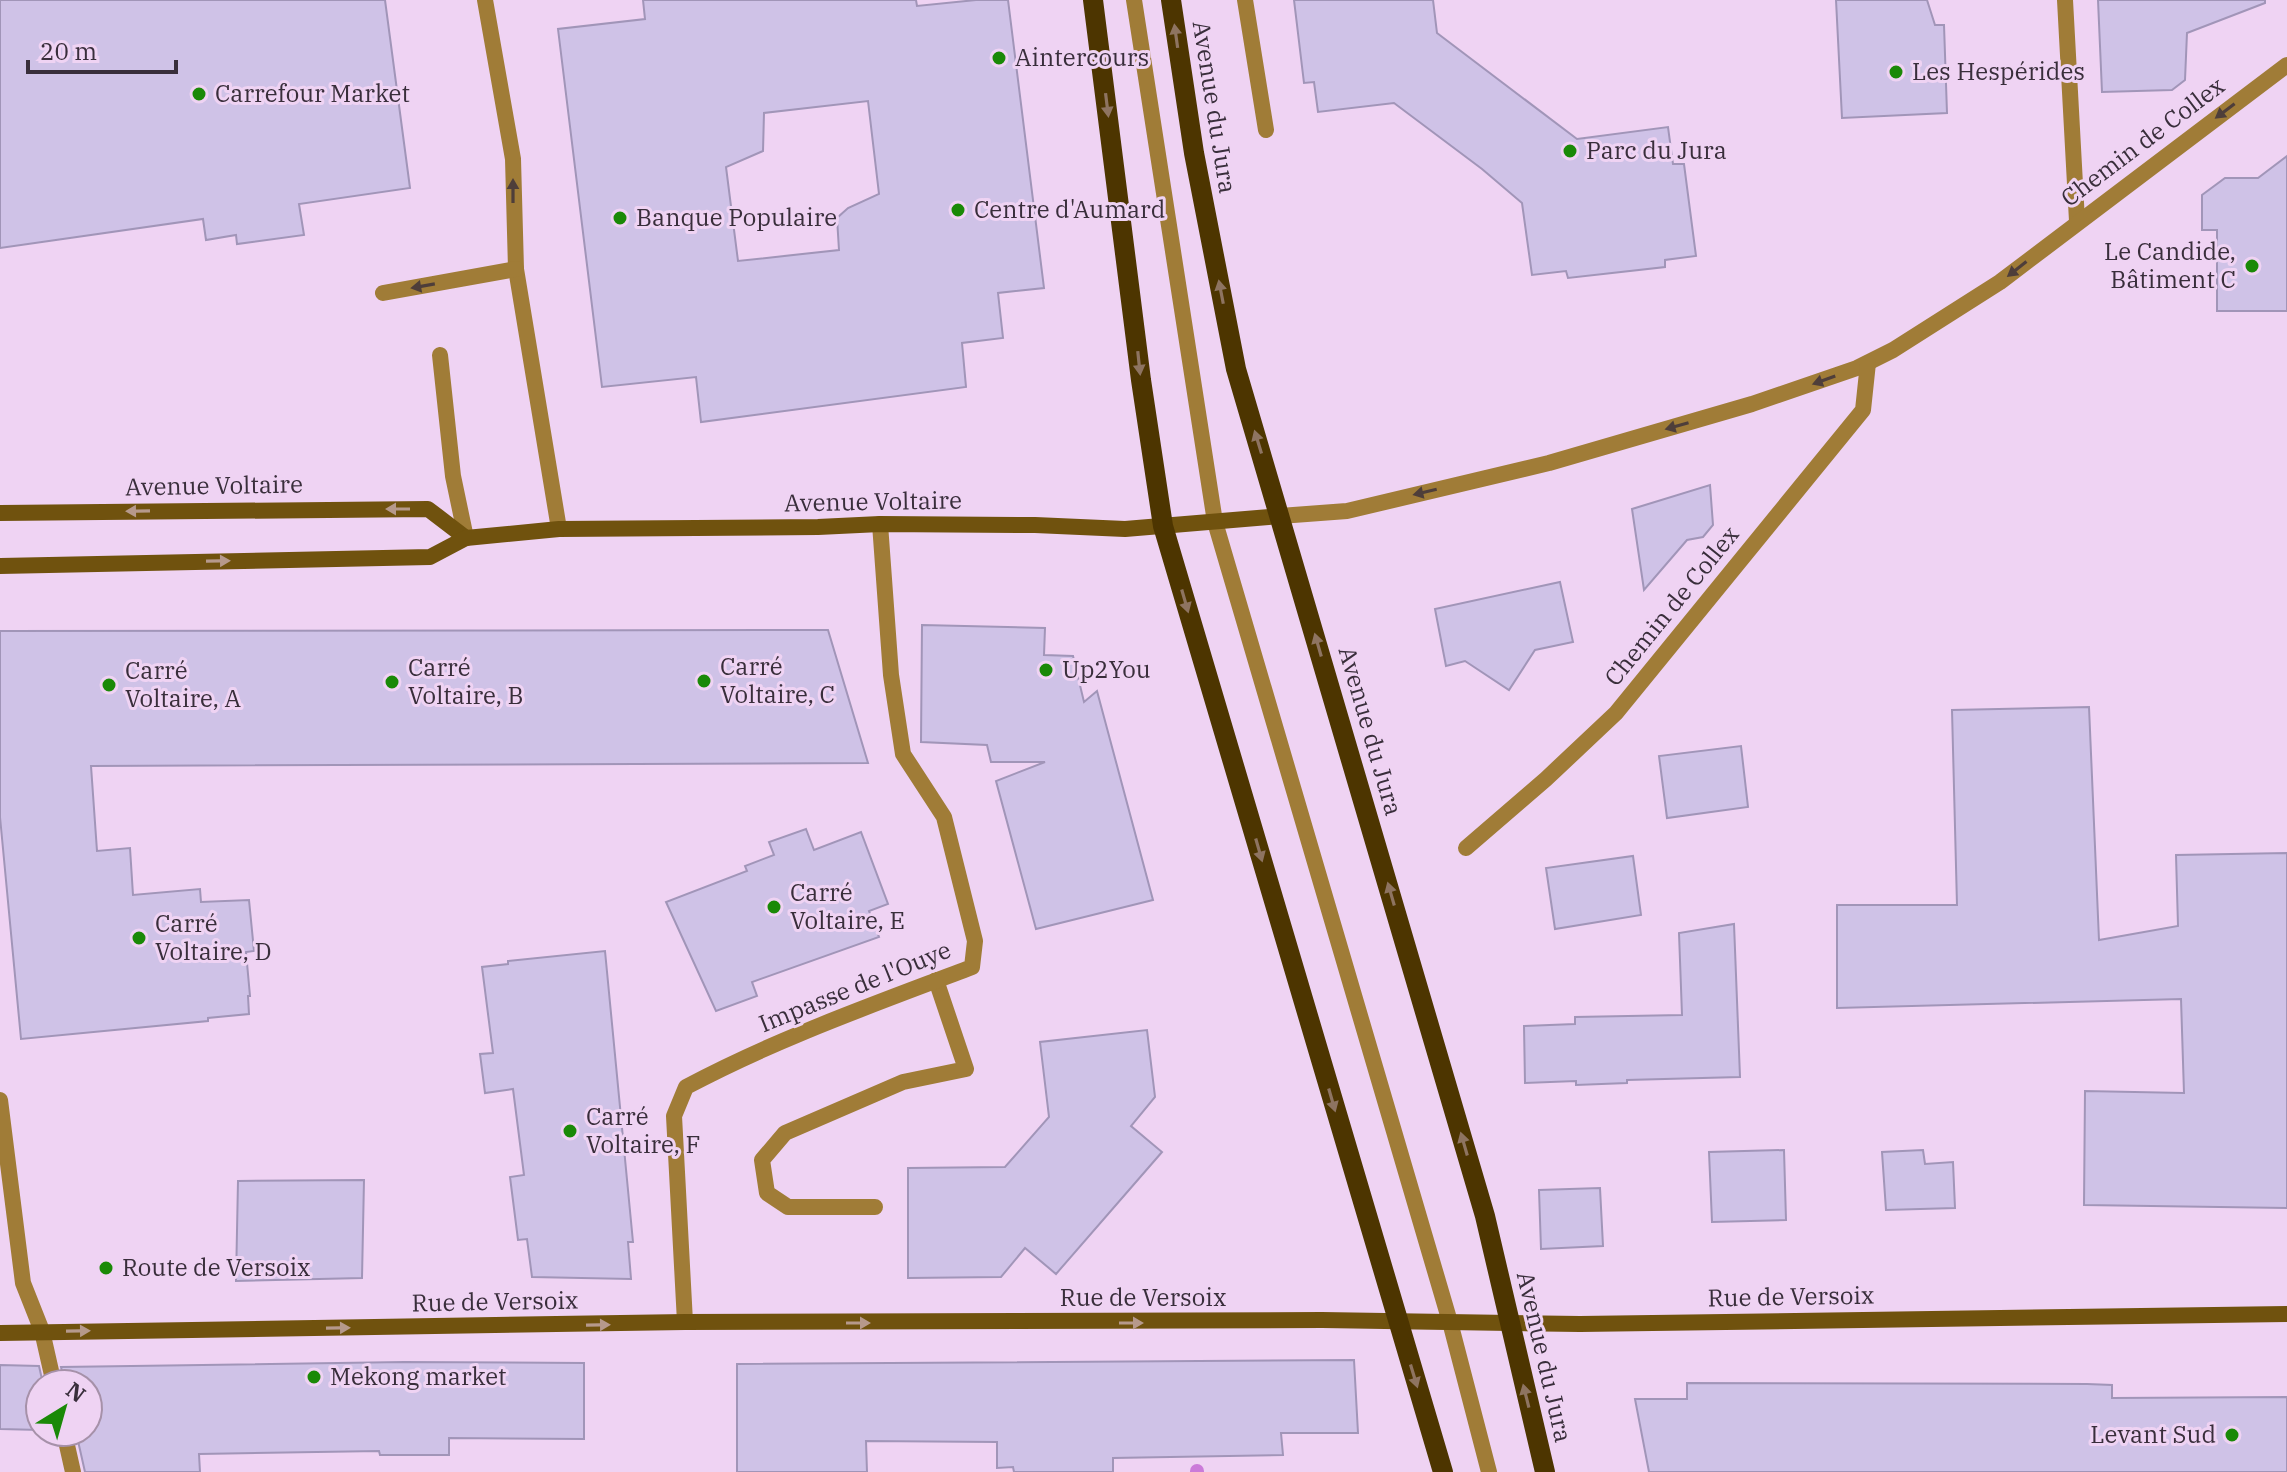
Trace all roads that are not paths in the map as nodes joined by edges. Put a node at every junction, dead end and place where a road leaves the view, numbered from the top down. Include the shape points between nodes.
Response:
1 (485, 0) edge
2 (1093, 0) edge
3 (1134, 0) edge
4 (1171, 0) edge
5 (1245, 0) edge
6 (2065, 0) edge
7 (2287, 65) edge
8 (1266, 130) dead end
9 (2077, 221) junction
10 (516, 269) junction
11 (383, 293) dead end
12 (440, 355) dead end
13 (1868, 363) junction
14 (0, 513) edge
15 (1280, 516) junction
16 (1215, 522) junction
17 (880, 524) junction
18 (1163, 526) junction
19 (559, 529) junction
20 (466, 538) junction
21 (0, 566) edge
22 (1466, 848) dead end
23 (936, 980) junction
24 (0, 1100) edge
25 (875, 1207) dead end
26 (2287, 1314) edge
27 (1397, 1321) junction
28 (685, 1322) junction
29 (1450, 1322) junction
30 (1509, 1323) junction
31 (42, 1331) junction
32 (0, 1333) edge
33 (50, 1368) edge
34 (68, 1448) edge
35 (73, 1472) edge
36 (1443, 1472) edge
37 (1489, 1472) edge
38 (1545, 1472) edge

10 -> 1 street via 513,159
2 -> 18 main road
3 - 16 street
15 -> 4 main road, Avenue du Jura via 1236,369
5 - 8 street, Avenue du Jura
6 - 9 street
7 -> 9 street, Chemin de Collex
9 -> 13 street, Chemin de Collex via 2000,282
10 -> 11 street
10 - 19 street
12 - 20 street via 453,476
13 -> 15 street, Chemin de Collex via 1752,404 1549,463 1347,511
13 - 22 street, Chemin de Collex via 1863,410 1616,713
20 -> 14 main road, Avenue Voltaire via 428,509
15 - 16 main road, Avenue Voltaire
30 -> 15 main road, Avenue du Jura via 1485,1216
16 - 18 main road, Avenue Voltaire
16 - 29 street
17 - 18 main road, Avenue Voltaire
17 - 19 main road, Avenue Voltaire
17 - 23 street, Impasse de l'Ouye via 891,675 903,754 944,817 975,941 972,967
18 -> 27 main road
19 - 20 main road, Avenue Voltaire
21 -> 20 main road, Avenue Voltaire via 430,557
23 - 25 street via 966,1069 903,1082 785,1133 762,1160 767,1193 788,1207
23 - 28 street, Impasse de l'Ouye via 843,1014 686,1087 674,1116
24 - 31 street via 23,1283
26 - 30 main road, Rue de Versoix
28 -> 27 main road, Rue de Versoix
27 - 29 main road, Rue de Versoix
27 -> 36 main road
31 -> 28 main road, Rue de Versoix
29 - 30 main road, Rue de Versoix
29 - 37 street
38 -> 30 main road, Avenue du Jura
31 - 32 main road, Rue de Versoix
31 - 33 street
34 - 35 street

